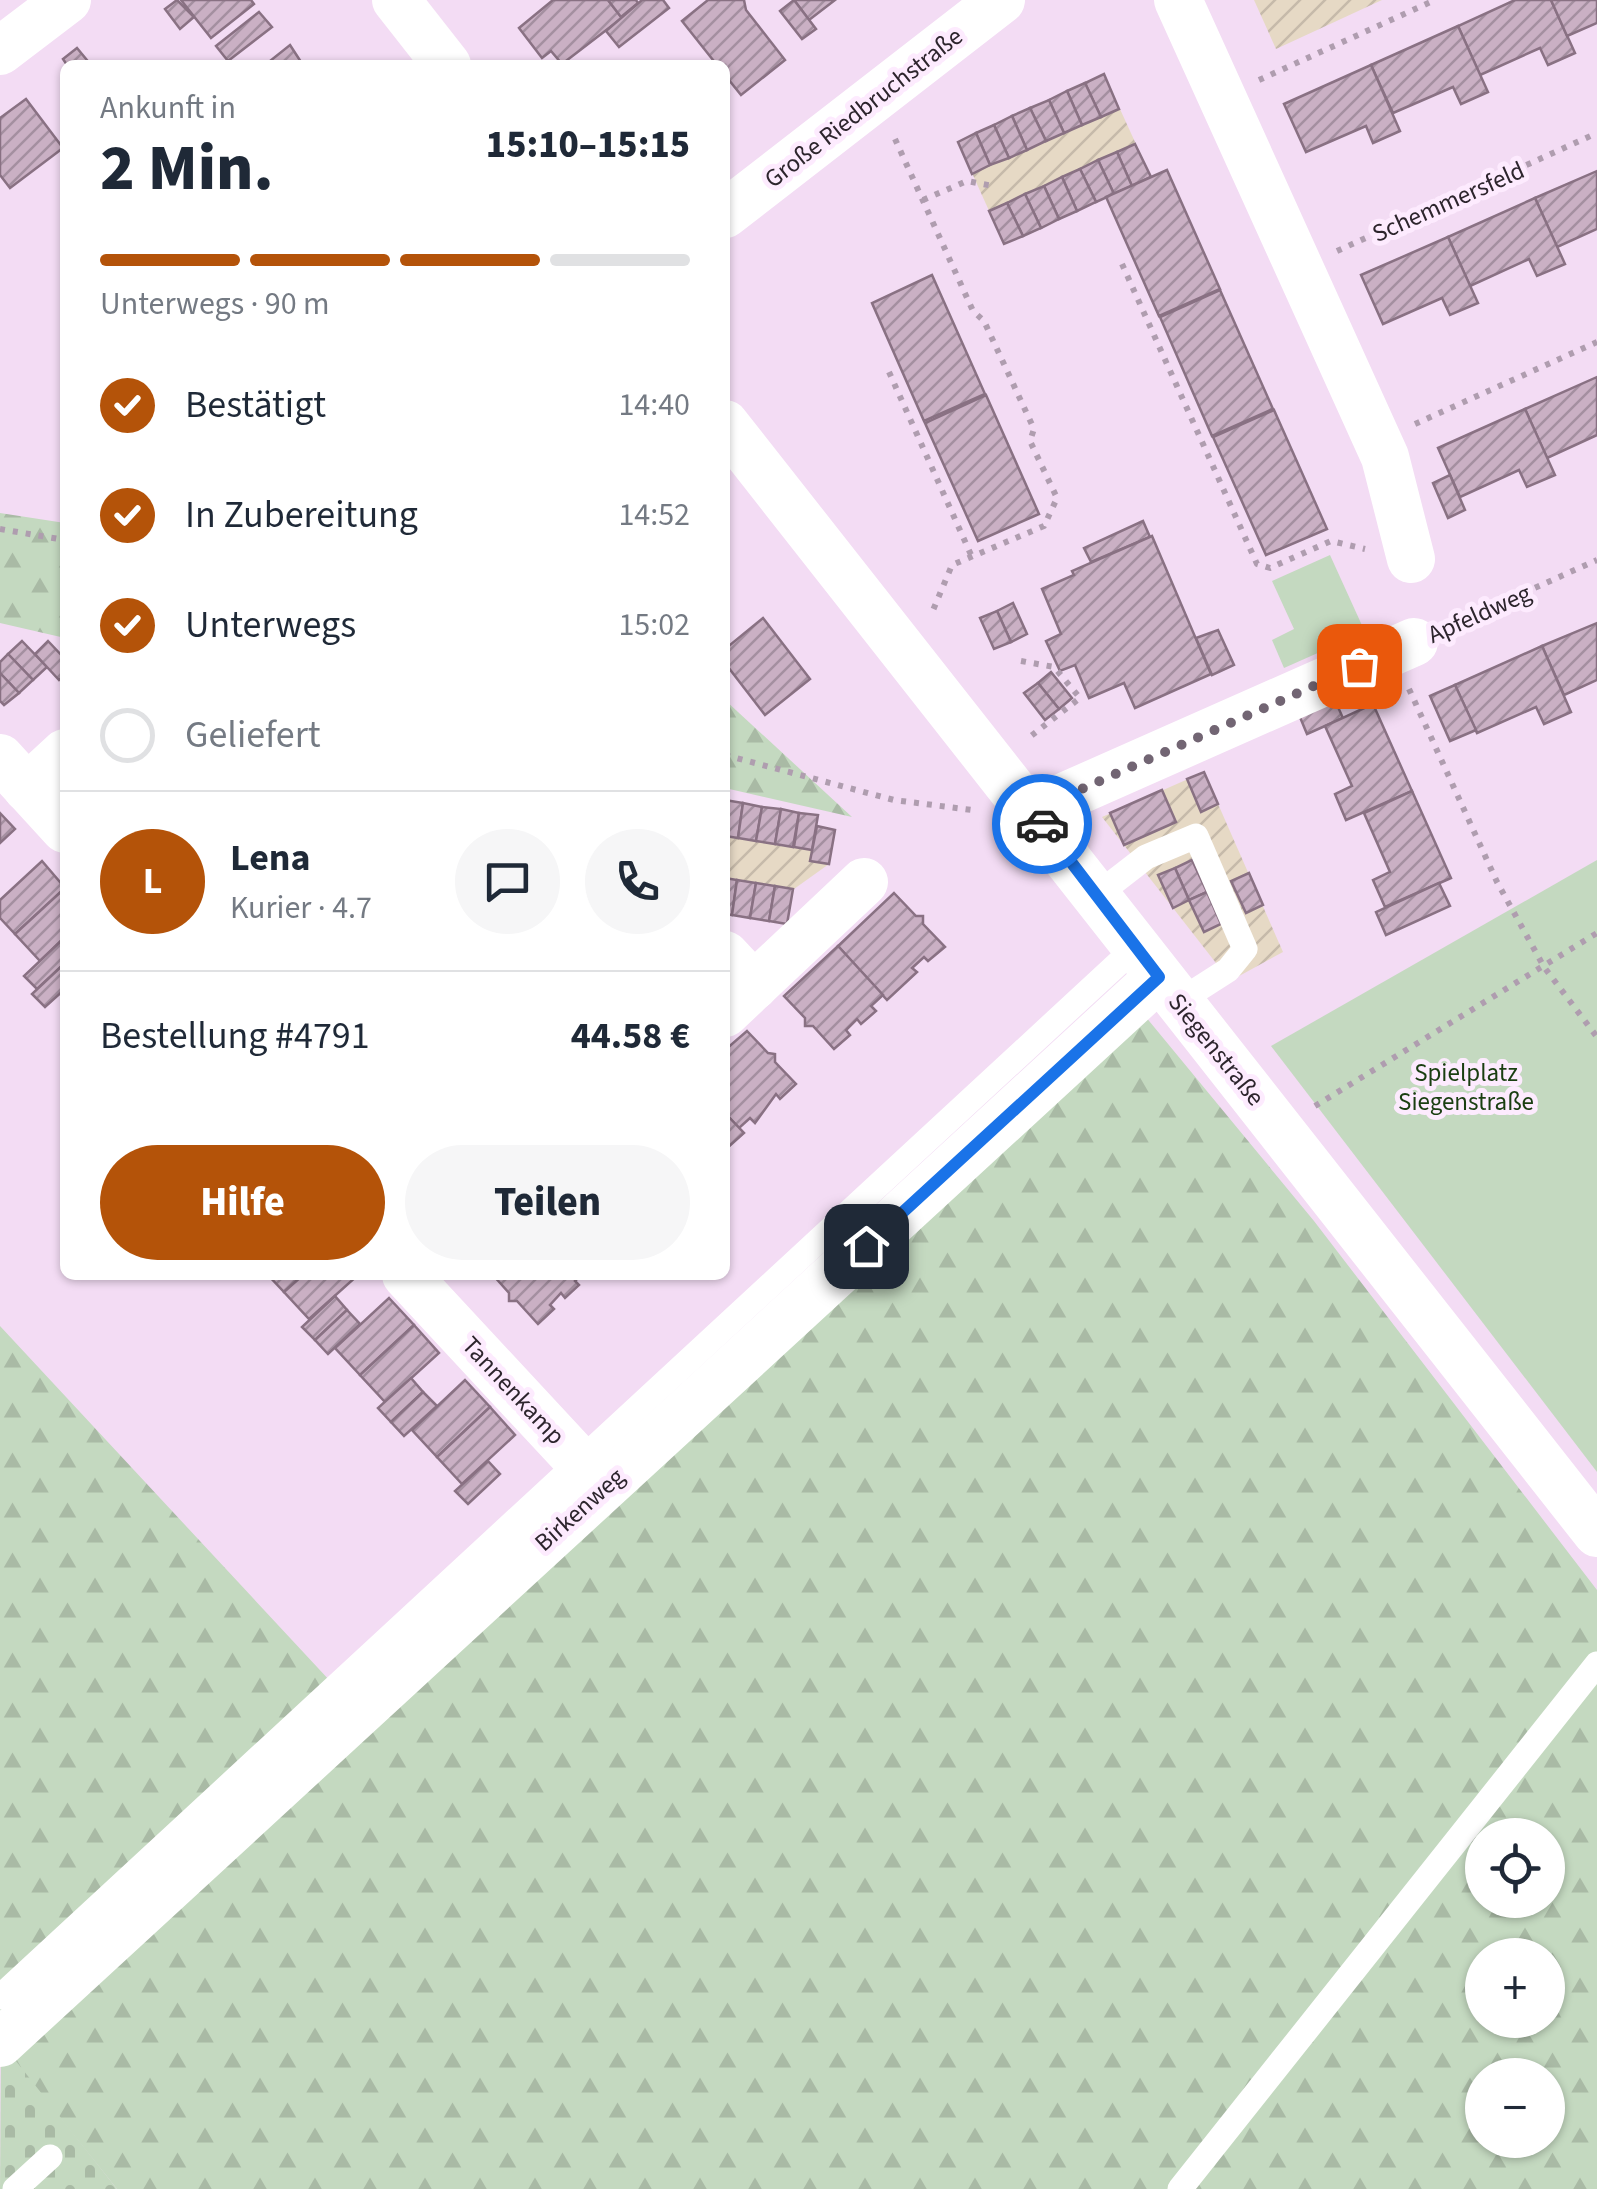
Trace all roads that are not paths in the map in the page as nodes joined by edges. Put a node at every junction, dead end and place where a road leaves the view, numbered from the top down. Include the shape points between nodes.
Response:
1 (67, 0) edge
2 (396, 0) edge
3 (1001, 0) edge
4 (1178, 0) edge
5 (0, 50) edge
6 (443, 60) edge
7 (730, 210) edge
8 (730, 430) edge
9 (1411, 558) road end
10 (1403, 647) road end
11 (60, 754) edge
12 (14, 773) edge
13 (1032, 811) junction
14 (60, 824) edge
15 (864, 882) dead end
16 (1097, 895) junction
17 (1158, 976) junction
18 (735, 984) edge
19 (425, 1282) edge
20 (592, 1474) junction
21 (1597, 1533) edge
22 (1597, 1664) edge
23 (0, 1997) edge
24 (0, 2043) edge
25 (50, 2157) dead end
26 (15, 2189) edge
27 (1180, 2189) edge

1 - 5 street
2 - 6 street
3 - 7 street, Große Riedbruchstraße
4 - 9 street via 1378,442
8 - 13 street, Siegenstraße
10 - 13 street
11 - 12 street
12 - 14 street
13 - 16 street, Siegenstraße
15 - 18 street
16 - 17 street, Siegenstraße
16 - 17 lane via 1146,858 1196,836 1245,948 1228,970
17 - 20 street, Birkenweg
17 - 21 street, Siegenstraße
19 - 20 street, Tannenkamp
20 - 23 lane
20 - 24 street, Birkenweg
22 - 27 lane
25 - 26 lane

